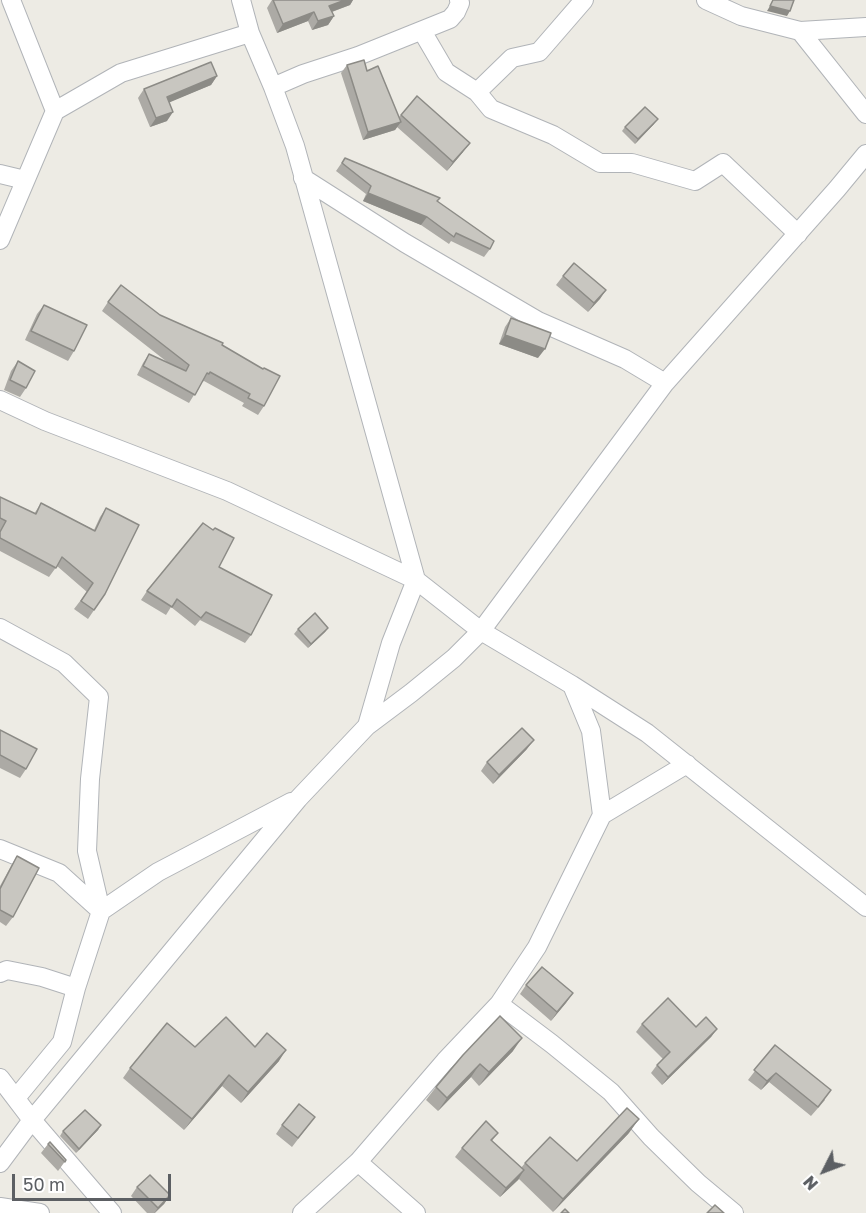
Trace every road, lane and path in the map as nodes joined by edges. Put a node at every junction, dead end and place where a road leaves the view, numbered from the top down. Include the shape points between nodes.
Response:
1 (11, 0) edge
2 (241, 0) edge
3 (459, 0) edge
4 (584, 0) edge
5 (706, 0) edge
6 (866, 27) edge
7 (422, 31) junction
8 (800, 31) junction
9 (250, 33) junction
10 (273, 87) junction
11 (477, 92) junction
12 (55, 111) junction
13 (866, 114) edge
14 (866, 154) edge
15 (0, 174) edge
16 (303, 178) junction
17 (25, 180) junction
18 (798, 234) junction
19 (0, 240) edge
20 (665, 383) junction
21 (0, 400) edge
22 (416, 580) junction
23 (0, 628) edge
24 (481, 632) junction
25 (572, 685) junction
26 (367, 726) junction
27 (687, 764) junction
28 (298, 799) junction
29 (602, 815) junction
30 (0, 849) edge
31 (866, 907) edge
32 (101, 911) junction
33 (0, 973) edge
34 (76, 988) junction
35 (499, 1004) junction
36 (0, 1078) edge
37 (16, 1098) junction
38 (32, 1120) junction
39 (358, 1162) junction
40 (0, 1163) edge
41 (0, 1207) edge
42 (40, 1213) edge
43 (112, 1213) edge
44 (302, 1213) edge
45 (416, 1213) edge
46 (734, 1213) edge

1 - 12 street
2 - 9 street
3 - 7 street via 450,19
4 - 11 street via 539,52 512,58
5 - 8 street via 741,16
6 - 8 street
7 - 10 street
7 - 11 street via 446,72
8 - 13 street
9 - 10 street
9 - 12 street via 121,73
10 - 16 street
11 - 18 street via 491,109 553,135 600,163 632,164 695,181 723,163
12 - 17 street
14 - 18 street
15 - 17 street
16 - 20 street via 538,321 625,359
16 - 22 street
17 - 19 street
18 - 20 street
20 - 24 street
21 - 22 street via 227,491
22 - 24 street
22 - 26 street via 391,643
23 - 32 street via 64,663 99,697 87,851
24 - 25 street
24 - 26 street
25 - 27 street
25 - 29 street via 591,731
26 - 28 street
27 - 29 street
27 - 31 street
28 - 32 street via 158,872
28 - 38 street
29 - 35 street via 537,947
30 - 32 street via 59,873
32 - 34 street
33 - 34 street via 7,970
34 - 37 street via 62,1042
35 - 39 street
35 - 46 street via 611,1092 651,1137
36 - 37 street
37 - 38 street
38 - 40 street
38 - 43 street
39 - 44 street
39 - 45 street
41 - 42 street

